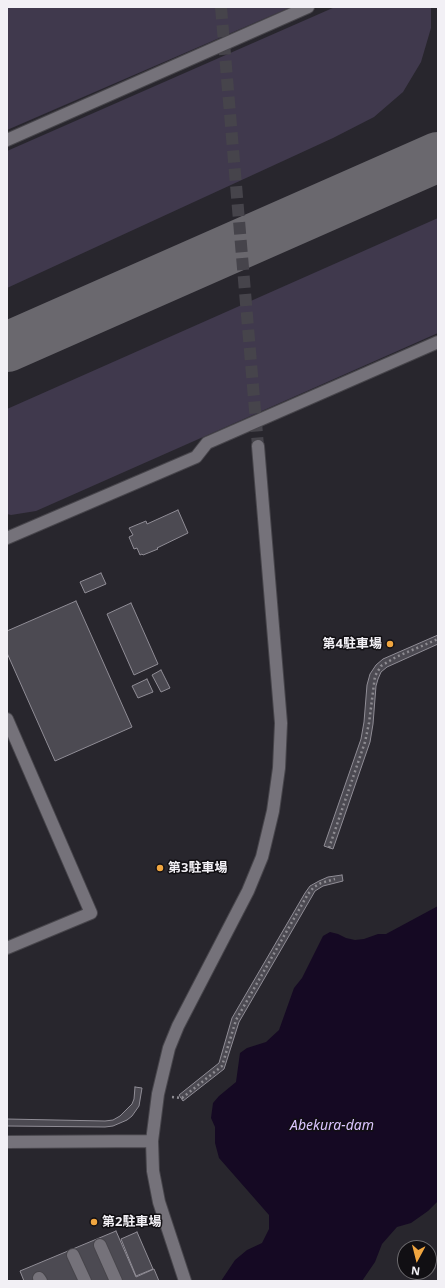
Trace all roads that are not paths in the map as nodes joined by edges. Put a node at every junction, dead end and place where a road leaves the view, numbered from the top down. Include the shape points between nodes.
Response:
1 (308, 7) edge
2 (7, 140) edge
3 (438, 342) edge
4 (258, 446) tunnel mouth
5 (7, 538) edge
6 (7, 719) edge
7 (7, 948) edge
8 (152, 1141) junction
9 (7, 1142) edge
10 (100, 1245) dead end
11 (73, 1255) dead end
12 (85, 1281) edge
13 (116, 1281) edge
14 (185, 1281) edge

1 - 2 street
3 - 5 street via 207,443 196,457
4 - 8 street via 281,723 274,804 262,857 248,891 188,1003 169,1048 158,1094
6 - 7 street via 92,913
8 - 9 street
8 - 14 street via 153,1171 159,1202
10 - 13 street
11 - 12 street

